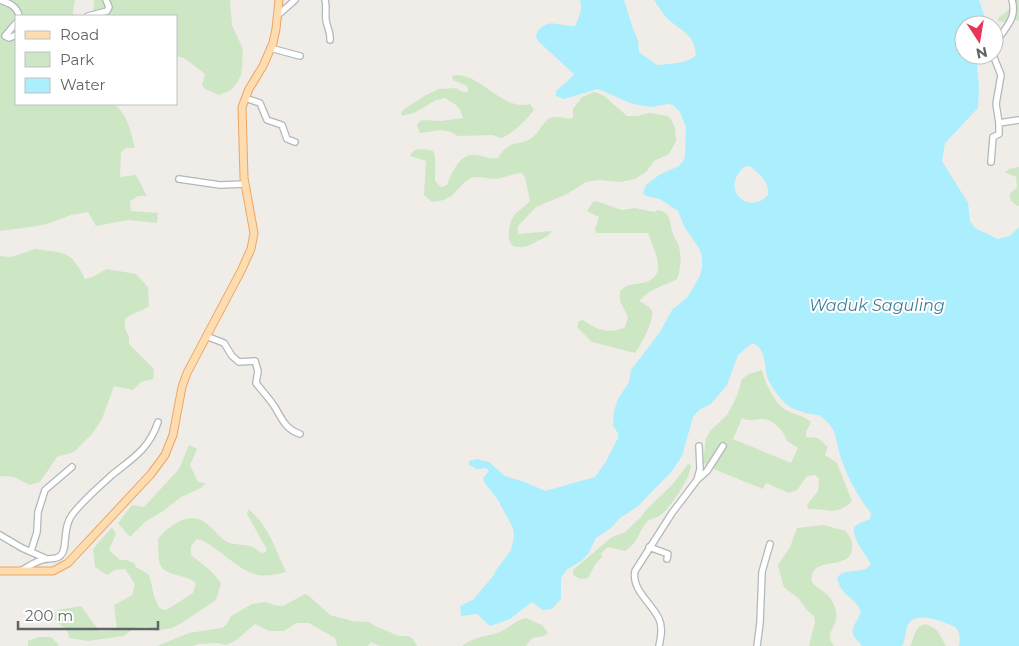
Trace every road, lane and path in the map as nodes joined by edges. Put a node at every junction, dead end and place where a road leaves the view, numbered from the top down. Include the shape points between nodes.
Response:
1 (0, 0) edge
2 (106, 0) edge
3 (279, 0) edge
4 (295, 0) edge
5 (324, 0) edge
6 (1012, 0) edge
7 (19, 15) edge
8 (93, 15) edge
9 (278, 15) junction
10 (15, 25) edge
11 (1004, 29) edge
12 (15, 35) edge
13 (330, 40) dead end
14 (270, 48) junction
15 (300, 56) dead end
16 (997, 65) edge
17 (245, 98) junction
18 (1019, 120) edge
19 (999, 123) junction
20 (295, 142) dead end
21 (991, 162) dead end
22 (179, 179) dead end
23 (245, 184) junction
24 (206, 336) junction
25 (158, 422) dead end
26 (300, 434) dead end
27 (699, 446) dead end
28 (723, 446) dead end
29 (72, 467) dead end
30 (697, 480) junction
31 (0, 535) edge
32 (770, 544) dead end
33 (649, 547) junction
34 (31, 551) junction
35 (47, 559) junction
36 (667, 559) dead end
37 (22, 570) junction
38 (0, 571) edge
39 (659, 646) edge
40 (757, 646) edge

1 - 7 street via 13,6
2 - 8 street via 107,12
3 - 9 main road
4 - 9 street
5 - 13 street
6 - 11 street via 1013,17
9 - 14 main road
10 - 12 street via 5,36
14 - 15 street
14 - 17 main road
16 - 19 street via 1001,76 996,104
17 - 20 street via 260,103 267,120 282,125 287,139
17 - 23 main road via 242,112
18 - 19 street
19 - 21 street via 999,134 993,137
22 - 23 street via 220,185
23 - 24 main road via 253,226 251,248
24 - 26 street via 224,343 239,362 256,361 256,383 292,432
24 - 37 main road via 182,387 173,435 158,465 68,563 53,571
25 - 35 street via 140,453 112,475 71,516 66,524 61,556
27 - 30 street
28 - 30 street
29 - 34 street via 46,490 38,512 37,532
30 - 33 street
31 - 34 street
32 - 40 street via 762,572
33 - 36 street via 668,554
33 - 39 street via 634,579 660,620
34 - 35 street
35 - 37 street
37 - 38 main road

